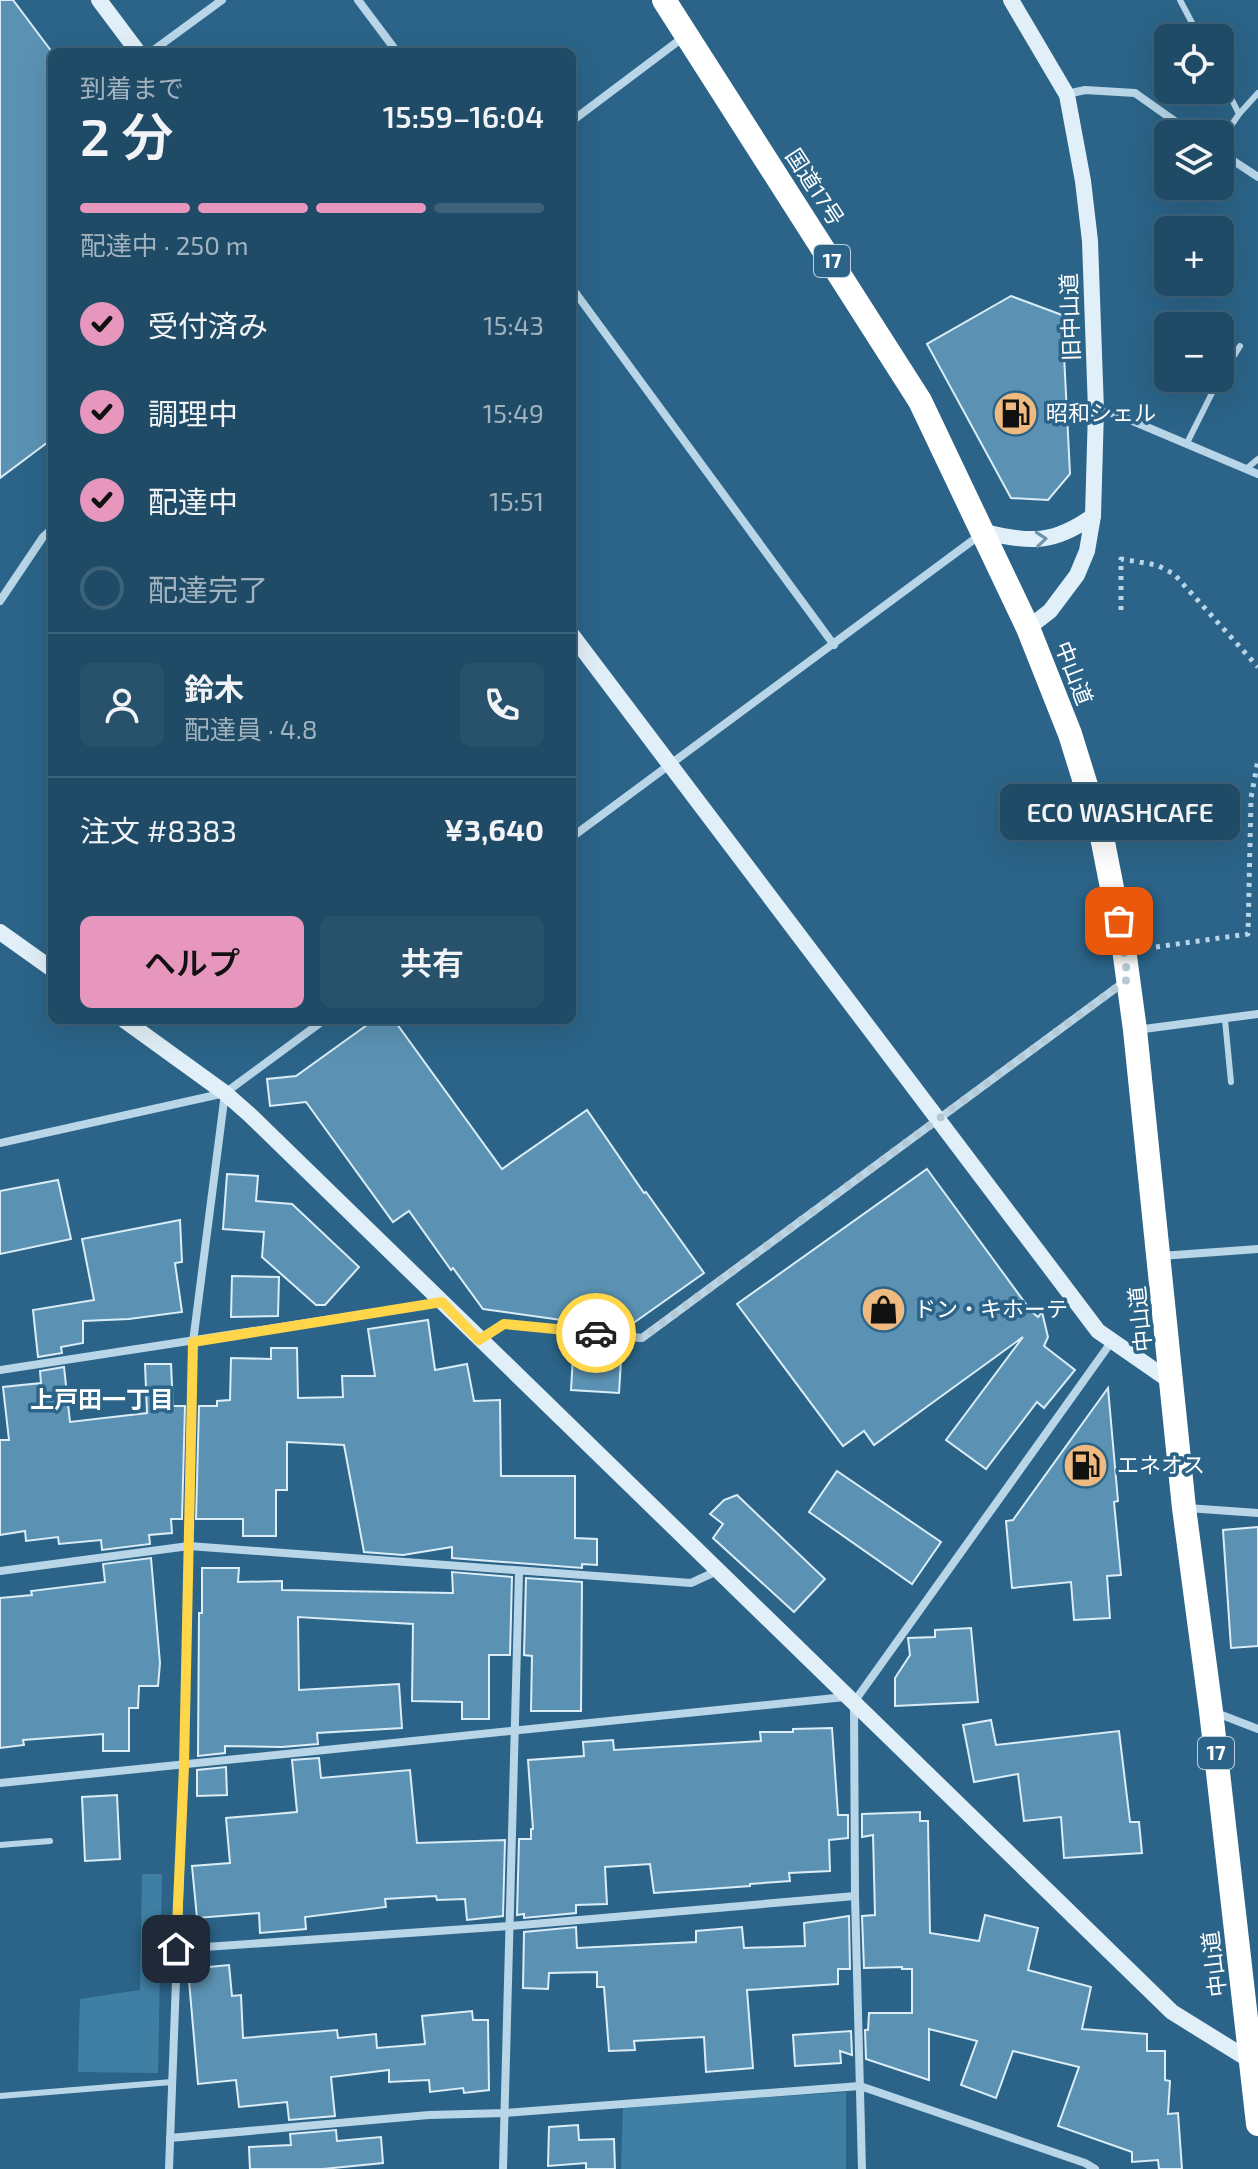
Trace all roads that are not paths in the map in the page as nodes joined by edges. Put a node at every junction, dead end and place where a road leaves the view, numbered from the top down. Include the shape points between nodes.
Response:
1 (99, 0) edge
2 (222, 0) edge
3 (358, 0) edge
4 (664, 0) edge
5 (1180, 0) edge
6 (1014, 1) edge
7 (1193, 24) edge
8 (685, 35) junction
9 (135, 48) edge
10 (156, 48) edge
11 (394, 48) edge
12 (1258, 93) edge
13 (1067, 95) junction
14 (1234, 104) edge
15 (1239, 114) junction
16 (576, 118) edge
17 (1173, 120) edge
18 (1234, 121) edge
19 (1234, 161) edge
20 (1258, 177) edge
21 (576, 293) edge
22 (1240, 346) dead end
23 (1096, 410) junction
24 (1187, 443) junction
25 (1258, 459) edge
26 (1246, 469) junction
27 (1258, 474) edge
28 (1093, 516) junction
29 (985, 532) junction
30 (48, 533) edge
31 (0, 601) edge
32 (1028, 628) junction
33 (576, 640) edge
34 (834, 645) junction
35 (669, 765) junction
36 (576, 834) edge
37 (0, 932) edge
38 (48, 966) edge
39 (1128, 979) junction
40 (1258, 1014) edge
41 (1225, 1020) junction
42 (130, 1024) edge
43 (319, 1024) edge
44 (1135, 1030) junction
45 (1231, 1082) dead end
46 (225, 1093) junction
47 (938, 1118) junction
48 (0, 1143) edge
49 (1258, 1249) edge
50 (1160, 1256) junction
51 (442, 1302) junction
52 (479, 1340) junction
53 (1112, 1341) junction
54 (193, 1342) junction
55 (0, 1370) edge
56 (1173, 1383) junction
57 (1184, 1508) junction
58 (1258, 1513) edge
59 (189, 1546) junction
60 (718, 1570) junction
61 (0, 1571) edge
62 (519, 1572) junction
63 (850, 1700) junction
64 (1211, 1711) junction
65 (1258, 1729) edge
66 (516, 1731) junction
67 (184, 1766) junction
68 (0, 1783) edge
69 (50, 1841) dead end
70 (0, 1845) edge
71 (855, 1896) junction
72 (510, 1926) junction
73 (176, 1949) junction
74 (1251, 2061) junction
75 (172, 2082) junction
76 (860, 2086) junction
77 (0, 2096) edge
78 (505, 2113) junction
79 (1258, 2124) edge
80 (170, 2138) junction
81 (169, 2169) edge
82 (503, 2169) edge
83 (862, 2169) edge
84 (1095, 2169) edge

1 - 9 street
2 - 10 street
3 - 11 street
4 - 8 highway, 国道17号 / 17
5 - 7 lane
6 - 13 street, 旧中山道
8 - 16 street
8 - 29 highway, 国道17号 / 17 via 920,401
12 - 15 lane
13 - 17 street via 1085,90 1135,93
13 - 23 street, 旧中山道 via 1090,241
14 - 15 lane
15 - 18 lane
19 - 20 street
21 - 34 street
22 - 24 lane
23 - 24 street
23 - 28 street, 旧中山道
24 - 26 street
25 - 26 lane
26 - 27 street
29 -> 28 street via 1012,539 1056,537
28 - 32 street, 旧中山道 via 1077,575 1050,611
29 - 32 highway, 中山道 / 17
29 - 34 street
30 - 31 street
32 - 39 highway, 中山道 / 17 via 1070,734 1102,837
33 - 35 street
34 - 35 street
35 - 36 street
35 - 47 street
37 - 38 street
39 - 44 highway, 中山道 / 17
39 - 47 street
40 - 41 street
41 - 44 street
41 - 45 lane
42 - 46 street
43 - 46 street
44 - 50 highway, 中山道 / 17
46 - 48 street
46 - 51 street
46 - 54 street
47 - 52 street via 642,1338 504,1324
47 - 53 street via 1098,1331
49 - 50 street
50 - 56 highway, 中山道 / 17
51 - 52 street
51 - 54 street
52 - 60 street
53 - 56 street
53 - 63 street
54 - 55 street
54 - 59 street
56 - 57 highway, 中山道 / 17
57 - 58 street
57 - 64 highway, 中山道 / 17
59 - 61 street
59 - 62 street
59 - 67 street
60 - 62 street via 691,1583
60 - 63 street
62 - 66 street
63 - 66 street
63 - 71 street
63 - 74 street via 1172,2012
64 - 65 street
64 - 74 highway, 中山道 / 17
66 - 67 street
66 - 72 street
67 - 68 street
67 - 73 street
69 - 70 lane
71 - 72 street
71 - 76 street
72 - 73 street
72 - 78 street
73 - 75 street
74 - 79 highway, 中山道 / 17
75 - 77 lane
75 - 80 street
76 - 78 street
76 - 83 street
76 - 84 street
78 - 80 street
78 - 82 street
80 - 81 street

